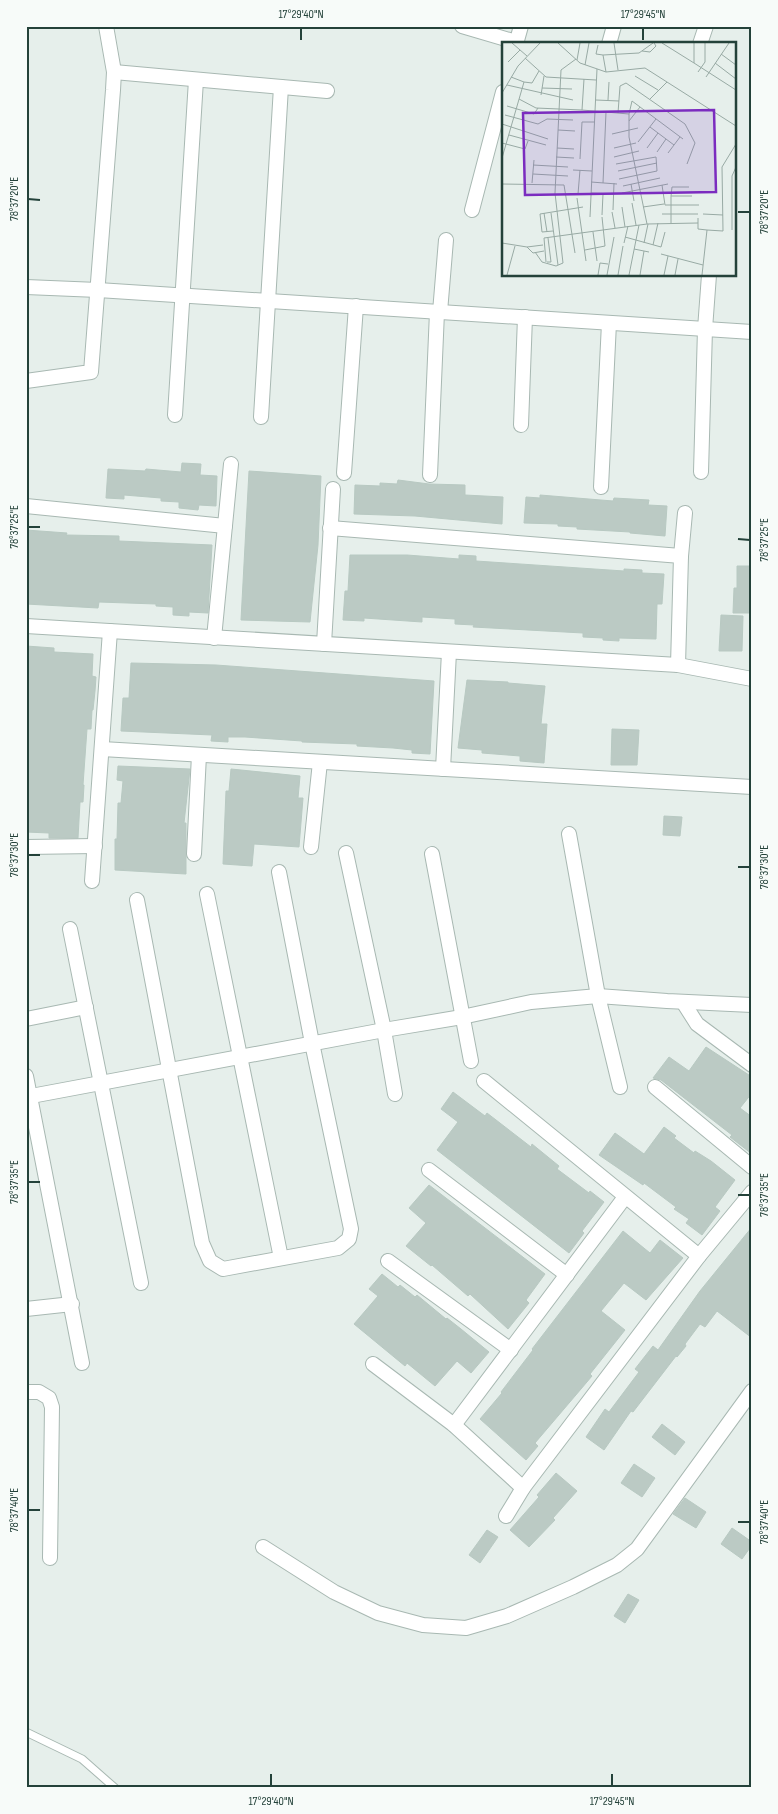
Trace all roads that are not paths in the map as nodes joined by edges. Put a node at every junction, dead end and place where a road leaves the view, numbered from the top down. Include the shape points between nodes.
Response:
1 (106, 26) edge
2 (462, 26) edge
3 (521, 26) edge
4 (614, 26) edge
5 (706, 26) edge
6 (513, 42) edge
7 (516, 42) edge
8 (610, 42) edge
9 (701, 42) edge
10 (114, 72) junction
11 (196, 80) junction
12 (281, 87) junction
13 (328, 91) dead end
14 (502, 96) edge
15 (472, 210) dead end
16 (446, 240) dead end
17 (709, 276) edge
18 (26, 287) edge
19 (98, 290) junction
20 (182, 296) junction
21 (267, 301) junction
22 (356, 306) junction
23 (438, 312) junction
24 (525, 317) junction
25 (609, 323) junction
26 (705, 329) junction
27 (752, 332) edge
28 (26, 382) edge
29 (174, 415) dead end
30 (261, 417) dead end
31 (521, 425) dead end
32 (231, 464) dead end
33 (700, 472) dead end
34 (344, 473) dead end
35 (430, 476) dead end
36 (602, 488) dead end
37 (332, 489) dead end
38 (26, 506) edge
39 (685, 513) dead end
40 (225, 526) junction
41 (330, 528) junction
42 (681, 556) junction
43 (26, 626) edge
44 (110, 631) junction
45 (214, 638) junction
46 (324, 644) junction
47 (449, 652) junction
48 (678, 664) junction
49 (752, 679) edge
50 (102, 749) junction
51 (199, 755) junction
52 (320, 762) junction
53 (443, 769) junction
54 (752, 787) edge
55 (569, 834) dead end
56 (95, 846) junction
57 (26, 847) edge
58 (310, 848) dead end
59 (346, 853) dead end
60 (194, 854) dead end
61 (432, 854) dead end
62 (279, 872) dead end
63 (92, 881) dead end
64 (207, 894) dead end
65 (137, 900) dead end
66 (70, 929) dead end
67 (598, 996) junction
68 (683, 1002) junction
69 (752, 1005) edge
70 (86, 1006) junction
71 (462, 1017) junction
72 (26, 1019) edge
73 (384, 1030) junction
74 (312, 1043) junction
75 (239, 1057) junction
76 (471, 1061) dead end
77 (752, 1065) edge
78 (169, 1070) junction
79 (26, 1076) edge
80 (484, 1081) dead end
81 (101, 1084) junction
82 (620, 1087) dead end
83 (655, 1087) dead end
84 (395, 1094) dead end
85 (28, 1096) edge
86 (752, 1167) edge
87 (429, 1170) dead end
88 (752, 1192) edge
89 (625, 1197) junction
90 (699, 1256) junction
91 (281, 1258) junction
92 (388, 1261) dead end
93 (567, 1275) junction
94 (142, 1282) dead end
95 (72, 1304) junction
96 (26, 1309) edge
97 (511, 1350) junction
98 (82, 1363) dead end
99 (373, 1364) dead end
100 (752, 1391) edge
101 (26, 1392) edge
102 (454, 1425) junction
103 (523, 1488) junction
104 (506, 1516) dead end
105 (263, 1547) dead end
106 (50, 1558) dead end
107 (26, 1732) edge
108 (115, 1788) edge

1 - 10 street
2 - 6 street
3 - 7 street
4 - 8 street
5 - 9 street
10 - 11 street
10 - 19 street
11 - 12 street
11 - 20 street
12 - 13 street
12 - 21 street
14 - 15 street
16 - 23 street
17 - 26 street
18 - 19 street
19 - 20 street
19 - 28 street via 90,372
20 - 21 street
20 - 29 street
21 - 22 street
21 - 30 street
22 - 23 street
22 - 34 street
23 - 24 street
23 - 35 street
24 - 25 street
24 - 31 street
25 - 26 street
25 - 36 street
26 - 27 street
26 - 33 street
32 - 40 street
37 - 41 street
38 - 40 street
39 - 42 street
40 - 45 street
41 - 42 street
41 - 46 street
42 - 48 street
43 - 44 street
44 - 45 street
44 - 50 street
45 - 46 street
46 - 47 street
47 - 48 street
47 - 53 street
48 - 49 street
50 - 51 street
50 - 56 street
51 - 52 street
51 - 60 street
52 - 53 street
52 - 58 street
53 - 54 street
55 - 67 street
56 - 57 street
56 - 63 street
59 - 73 street
61 - 71 street
62 - 74 street
64 - 75 street
65 - 78 street
66 - 70 street
67 - 68 street
67 - 71 street via 530,1002
67 - 82 street
68 - 69 street
68 - 77 street via 697,1024
70 - 72 street
70 - 81 street
71 - 73 street
71 - 76 street
73 - 74 street
73 - 84 street
74 - 75 street
74 - 91 street via 350,1220 350,1234 346,1243 338,1248
75 - 78 street
75 - 91 street
78 - 81 street
78 - 91 street via 202,1243 210,1261 223,1269
79 - 85 street
80 - 89 street
81 - 85 street
81 - 94 street
83 - 86 street
85 - 95 street
87 - 93 street
88 - 90 street
89 - 90 street
89 - 93 street
90 - 103 street
92 - 97 street
93 - 97 street
95 - 96 street
95 - 98 street
97 - 102 street
99 - 102 street
100 - 105 street via 637,1550 617,1565 506,1616 466,1628 423,1625 378,1613 334,1592
101 - 106 street via 39,1392 49,1398 52,1407
102 - 103 street
103 - 104 street
107 - 108 lane via 82,1759

